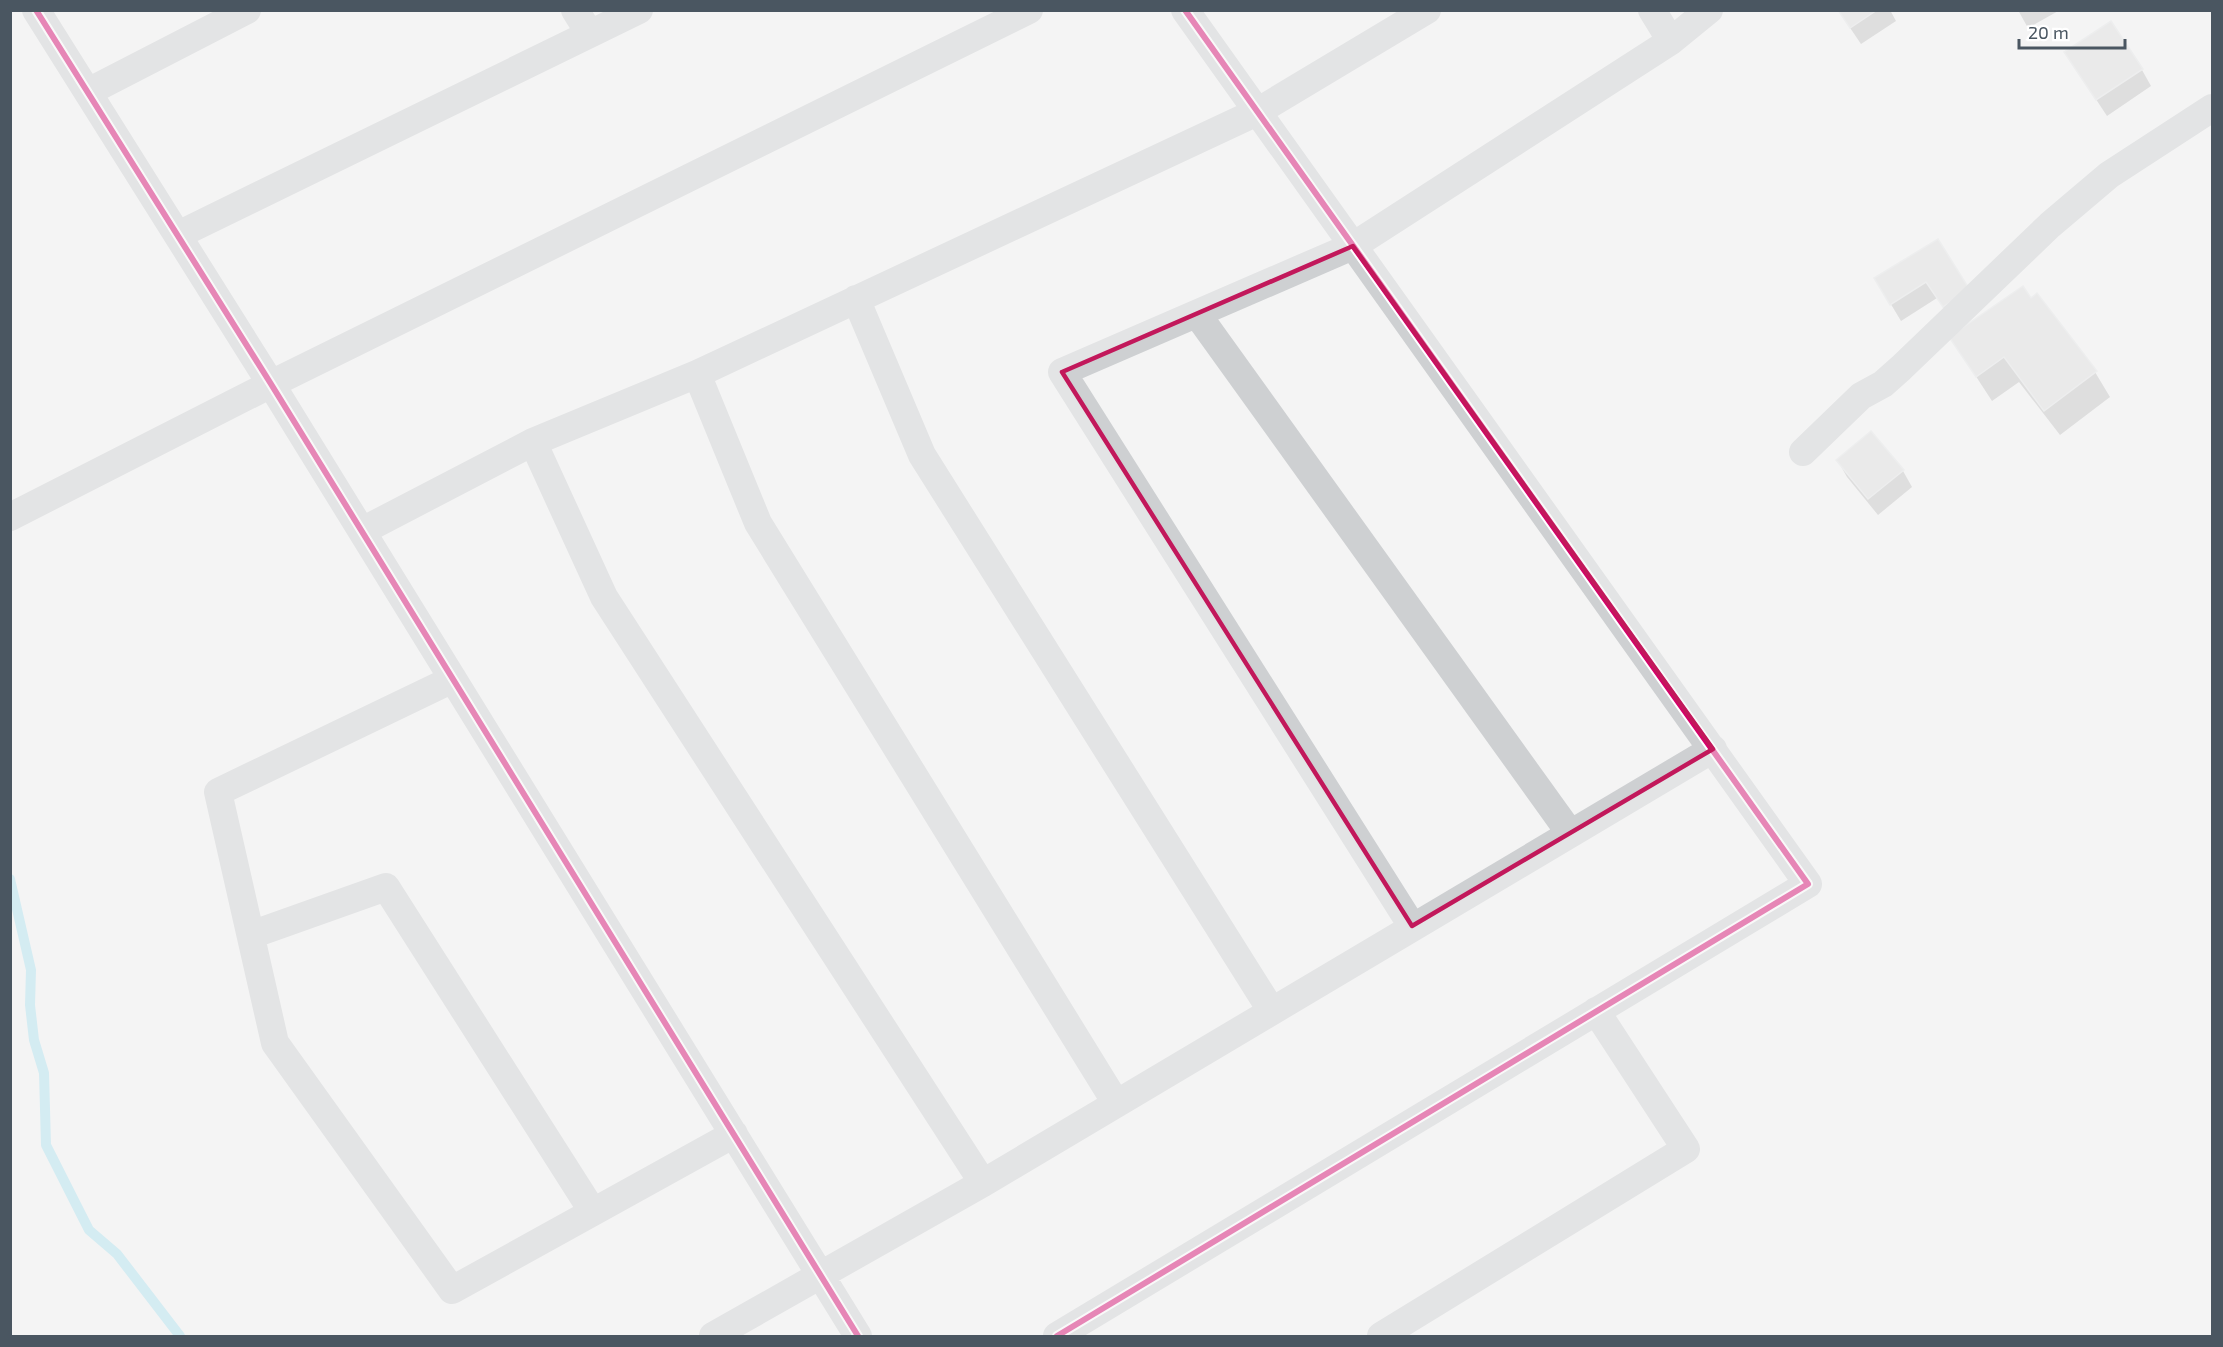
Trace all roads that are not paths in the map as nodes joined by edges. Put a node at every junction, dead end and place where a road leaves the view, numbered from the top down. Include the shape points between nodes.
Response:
1 (36, 10) edge
2 (247, 10) edge
3 (575, 10) edge
4 (639, 10) edge
5 (1029, 10) edge
6 (1185, 10) edge
7 (1427, 10) edge
8 (1652, 10) edge
9 (1709, 10) edge
10 (590, 34) junction
11 (1671, 41) junction
12 (88, 92) junction
13 (2212, 108) edge
14 (1257, 112) junction
15 (178, 235) junction
16 (1353, 246) junction
17 (856, 300) junction
18 (1197, 314) junction
19 (698, 374) junction
20 (271, 384) junction
21 (533, 442) junction
22 (1803, 452) dead end
23 (10, 517) edge
24 (362, 531) junction
25 (453, 679) junction
26 (1713, 749) junction
27 (1570, 833) junction
28 (1412, 926) junction
29 (251, 935) junction
30 (1271, 1010) junction
31 (1596, 1011) junction
32 (1116, 1103) junction
33 (734, 1134) junction
34 (983, 1183) junction
35 (592, 1212) junction
36 (820, 1274) junction
37 (713, 1336) edge
38 (858, 1336) edge
39 (1057, 1336) edge
40 (1381, 1336) edge

1 - 12 street
2 - 12 street
3 - 10 street
4 - 10 street
5 - 20 street
6 - 14 street
7 - 14 street
8 - 11 street
9 - 11 street
10 - 15 street
11 - 16 street
12 - 15 street
13 - 22 street via 2092,189 1901,368 1861,396
14 - 16 street
14 - 17 street
15 - 20 street
16 - 18 street
16 - 26 street
17 - 19 street
17 - 30 street via 922,455
18 - 27 street
18 - 28 street via 1062,372
19 - 21 street
19 - 32 street via 758,524
20 - 23 street
20 - 24 street
21 - 24 street
21 - 34 street via 604,597
24 - 25 street
25 - 29 street via 218,792
25 - 33 street
26 - 27 street
26 - 31 street via 1808,884
27 - 28 street
28 - 30 street
29 - 35 street via 386,886
29 - 35 street via 275,1043 452,1290
30 - 32 street
31 - 39 street
31 - 40 street via 1686,1149
32 - 34 street
33 - 35 street
33 - 36 street
34 - 36 street
36 - 37 street
36 - 38 street

